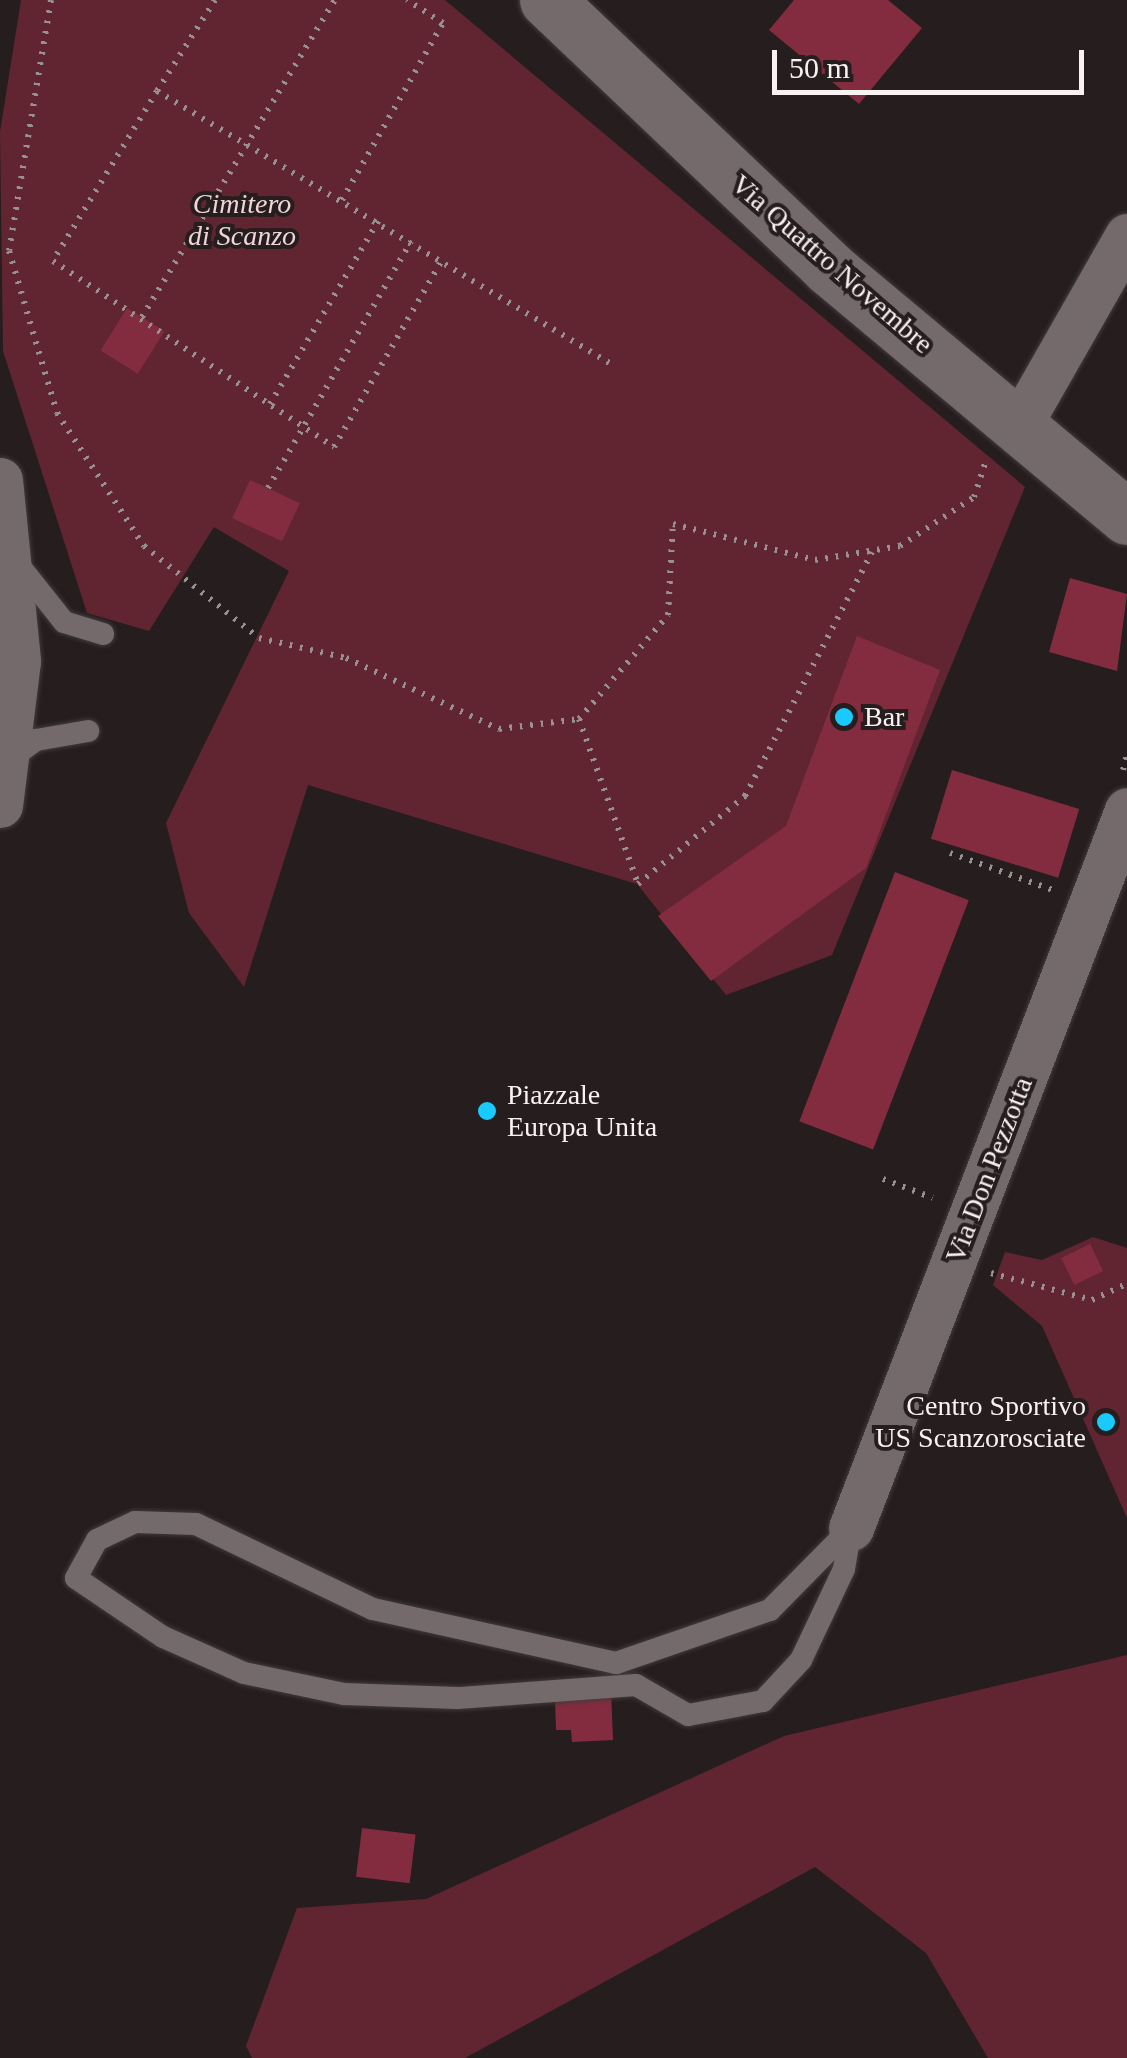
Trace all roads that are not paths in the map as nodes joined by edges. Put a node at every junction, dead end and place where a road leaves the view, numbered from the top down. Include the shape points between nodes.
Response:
1 (546, 0) edge
2 (1127, 236) edge
3 (1018, 428) junction
4 (0, 480) edge
5 (1127, 517) edge
6 (13, 558) junction
7 (103, 634) dead end
8 (88, 731) dead end
9 (12, 758) junction
10 (0, 805) edge
11 (1127, 810) edge
12 (851, 1528) junction

1 - 3 street, Via Quattro Novembre via 829,268
2 - 3 street
3 - 5 street, Via Quattro Novembre
4 - 6 street
6 - 7 lane via 64,622
6 - 9 street
8 - 9 lane via 36,740
9 - 10 street
11 - 12 street, Via Don Pezzotta
12 - 12 lane via 770,1610 616,1663 374,1609 196,1524 134,1522 97,1540 76,1578 163,1637 244,1673 344,1694 458,1698 636,1684 688,1715 763,1701 801,1660 844,1568

